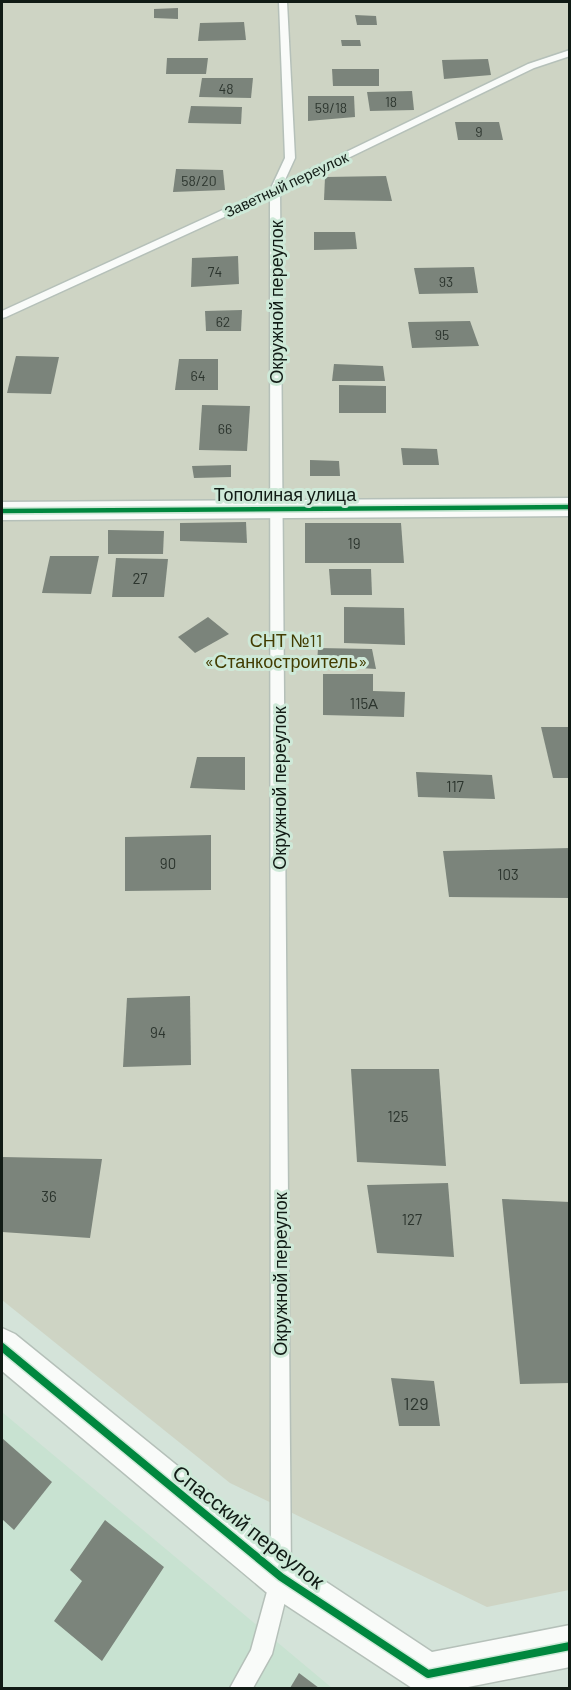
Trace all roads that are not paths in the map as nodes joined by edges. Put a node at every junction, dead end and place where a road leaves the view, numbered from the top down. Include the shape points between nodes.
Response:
1 (284, 2) edge
2 (570, 53) edge
3 (275, 190) junction
4 (2, 315) edge
5 (570, 507) edge
6 (278, 509) junction
7 (2, 511) edge
8 (2, 1347) edge
9 (281, 1577) junction
10 (570, 1646) edge
11 (241, 1689) edge

1 - 3 lane, Окружной переулок via 290,158
2 - 3 lane, Заветный переулок via 531,66
3 - 4 lane, Заветный переулок
3 - 6 lane, Окружной переулок
5 - 6 street, Тополиная улица
6 - 7 street, Тополиная улица
6 - 9 lane, Окружной переулок
8 - 9 street, Спасский переулок
9 - 10 street, Спасский переулок via 429,1674
9 - 11 lane, Окружной переулок via 261,1654

